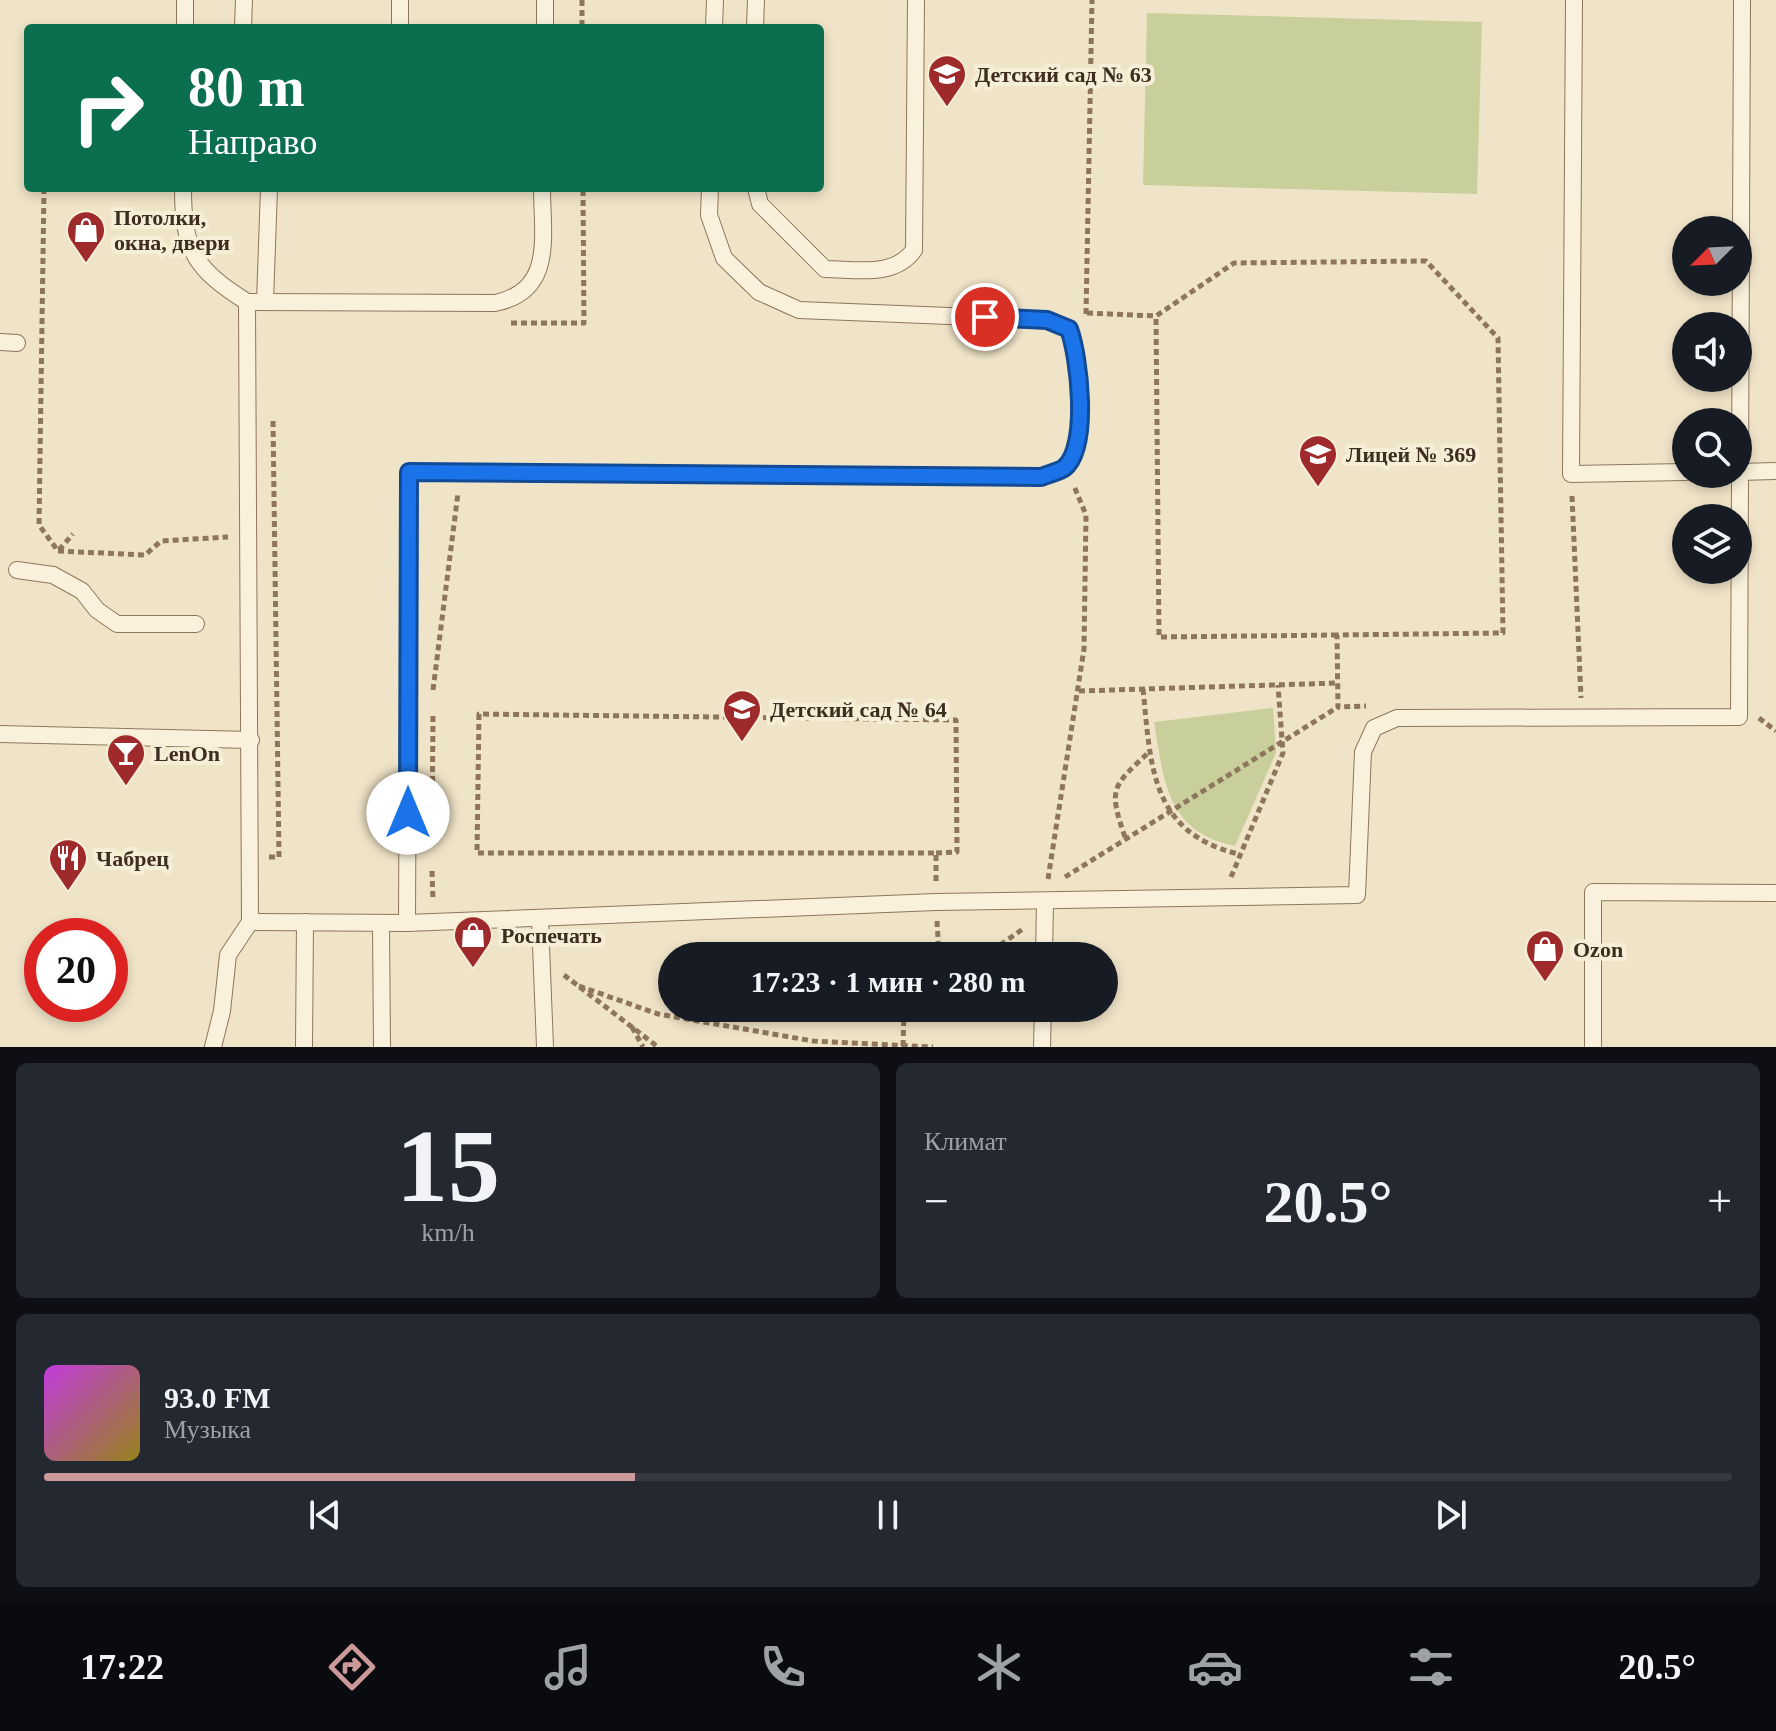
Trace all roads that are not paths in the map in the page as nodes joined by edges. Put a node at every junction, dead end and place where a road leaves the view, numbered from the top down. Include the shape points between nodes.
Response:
1 (185, 0) edge
2 (244, 0) edge
3 (400, 0) edge
4 (545, 0) edge
5 (715, 0) edge
6 (756, 0) edge
7 (916, 0) edge
8 (1574, 0) edge
9 (1742, 0) edge
10 (185, 24) edge
11 (243, 24) edge
12 (400, 24) edge
13 (545, 24) edge
14 (714, 24) edge
15 (755, 24) edge
16 (183, 192) edge
17 (269, 192) edge
18 (542, 192) edge
19 (710, 192) edge
20 (757, 192) edge
21 (247, 302) junction
22 (265, 302) junction
23 (0, 342) edge
24 (17, 343) dead end
25 (1739, 408) edge
26 (1776, 471) edge
27 (1672, 472) edge
28 (1752, 472) edge
29 (1738, 488) edge
30 (17, 570) dead end
31 (196, 624) dead end
32 (0, 734) edge
33 (251, 740) junction
34 (1776, 893) edge
35 (1045, 901) junction
36 (540, 920) junction
37 (250, 922) junction
38 (305, 922) junction
39 (381, 923) junction
40 (407, 923) junction
41 (1044, 942) edge
42 (1043, 1022) edge
43 (213, 1047) edge
44 (304, 1047) edge
45 (382, 1047) edge
46 (545, 1047) edge
47 (1042, 1047) edge
48 (1593, 1047) edge

1 - 10 lane
2 - 11 lane
3 - 12 lane
4 - 13 lane
5 - 14 lane
6 - 15 lane
7 - 20 lane via 914,250 904,263 883,270 825,269 760,204
8 - 27 lane via 1571,474
9 - 25 lane
16 - 21 lane via 183,231 196,259 221,286
17 - 22 lane
18 - 22 lane via 541,260 534,282 517,298 495,303
19 - 40 lane via 709,215 724,258 759,292 799,310 1047,320 1069,329 1078,354 1078,444 1065,467 1041,477 409,472
21 - 22 lane
21 - 33 lane
23 - 24 lane
26 - 28 lane
29 - 35 lane via 1739,717 1397,718 1374,728 1363,752 1357,895
30 - 31 lane via 63,580 117,624
32 - 33 lane
33 - 37 lane
34 - 48 lane via 1593,892
35 - 36 lane
35 - 41 lane
36 - 40 lane
36 - 46 lane
37 - 38 lane
37 - 43 lane via 228,955
38 - 39 lane
38 - 44 lane
39 - 40 lane
39 - 45 lane
42 - 47 lane

